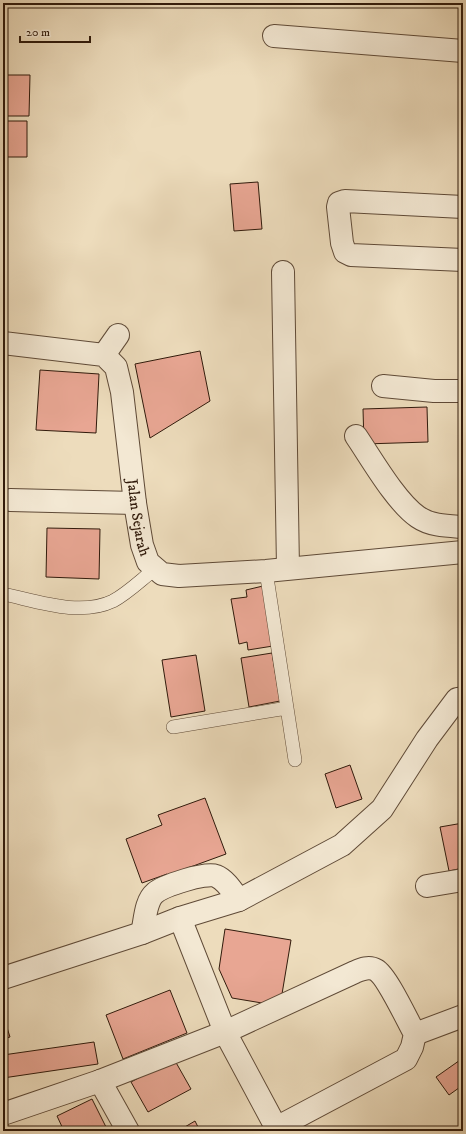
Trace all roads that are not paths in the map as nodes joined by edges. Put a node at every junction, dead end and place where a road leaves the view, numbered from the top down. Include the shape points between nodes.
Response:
1 (274, 36) dead end
2 (463, 51) edge
3 (463, 207) edge
4 (463, 260) edge
5 (283, 272) dead end
6 (118, 335) dead end
7 (3, 343) edge
8 (104, 355) junction
9 (383, 386) dead end
10 (463, 391) edge
11 (356, 436) dead end
12 (10, 500) dead end
13 (135, 503) junction
14 (463, 527) edge
15 (463, 552) edge
16 (288, 568) junction
17 (155, 569) junction
18 (266, 571) junction
19 (3, 594) edge
20 (463, 698) edge
21 (287, 708) junction
22 (173, 727) dead end
23 (295, 760) dead end
24 (463, 880) edge
25 (427, 886) dead end
26 (239, 900) junction
27 (180, 918) junction
28 (142, 934) junction
29 (3, 978) edge
30 (463, 1016) edge
31 (225, 1032) junction
32 (415, 1034) junction
33 (100, 1081) junction
34 (3, 1114) edge
35 (277, 1129) edge
36 (128, 1131) edge

1 - 2 street
3 - 4 street via 345,201 339,203 338,207 342,242 345,252 351,255
5 - 16 street
6 - 8 street
7 - 8 street
8 - 13 street, Jalan Sejarah via 116,367 119,377
9 - 10 street
11 - 14 street via 398,496 418,517 440,526
12 - 13 street
13 - 17 street, Jalan Sejarah via 144,554
15 - 16 street, Jalan Sejarah
16 - 18 street, Jalan Sejarah
17 - 18 street, Jalan Sejarah via 162,574 179,576
17 - 19 lane via 114,600 89,606 70,607
18 - 21 lane
20 - 26 street via 457,699 427,739 382,809 342,845
21 - 22 lane
21 - 23 lane
24 - 25 street
26 - 27 street
26 - 28 street via 226,883 216,876 203,875 167,887 154,893 148,905
27 - 28 street
27 - 31 street
28 - 29 street
30 - 32 street
31 - 32 street via 366,968 375,969 385,980
31 - 33 street
31 - 35 street
32 - 35 street via 412,1047 402,1062
33 - 34 street
33 - 36 street

